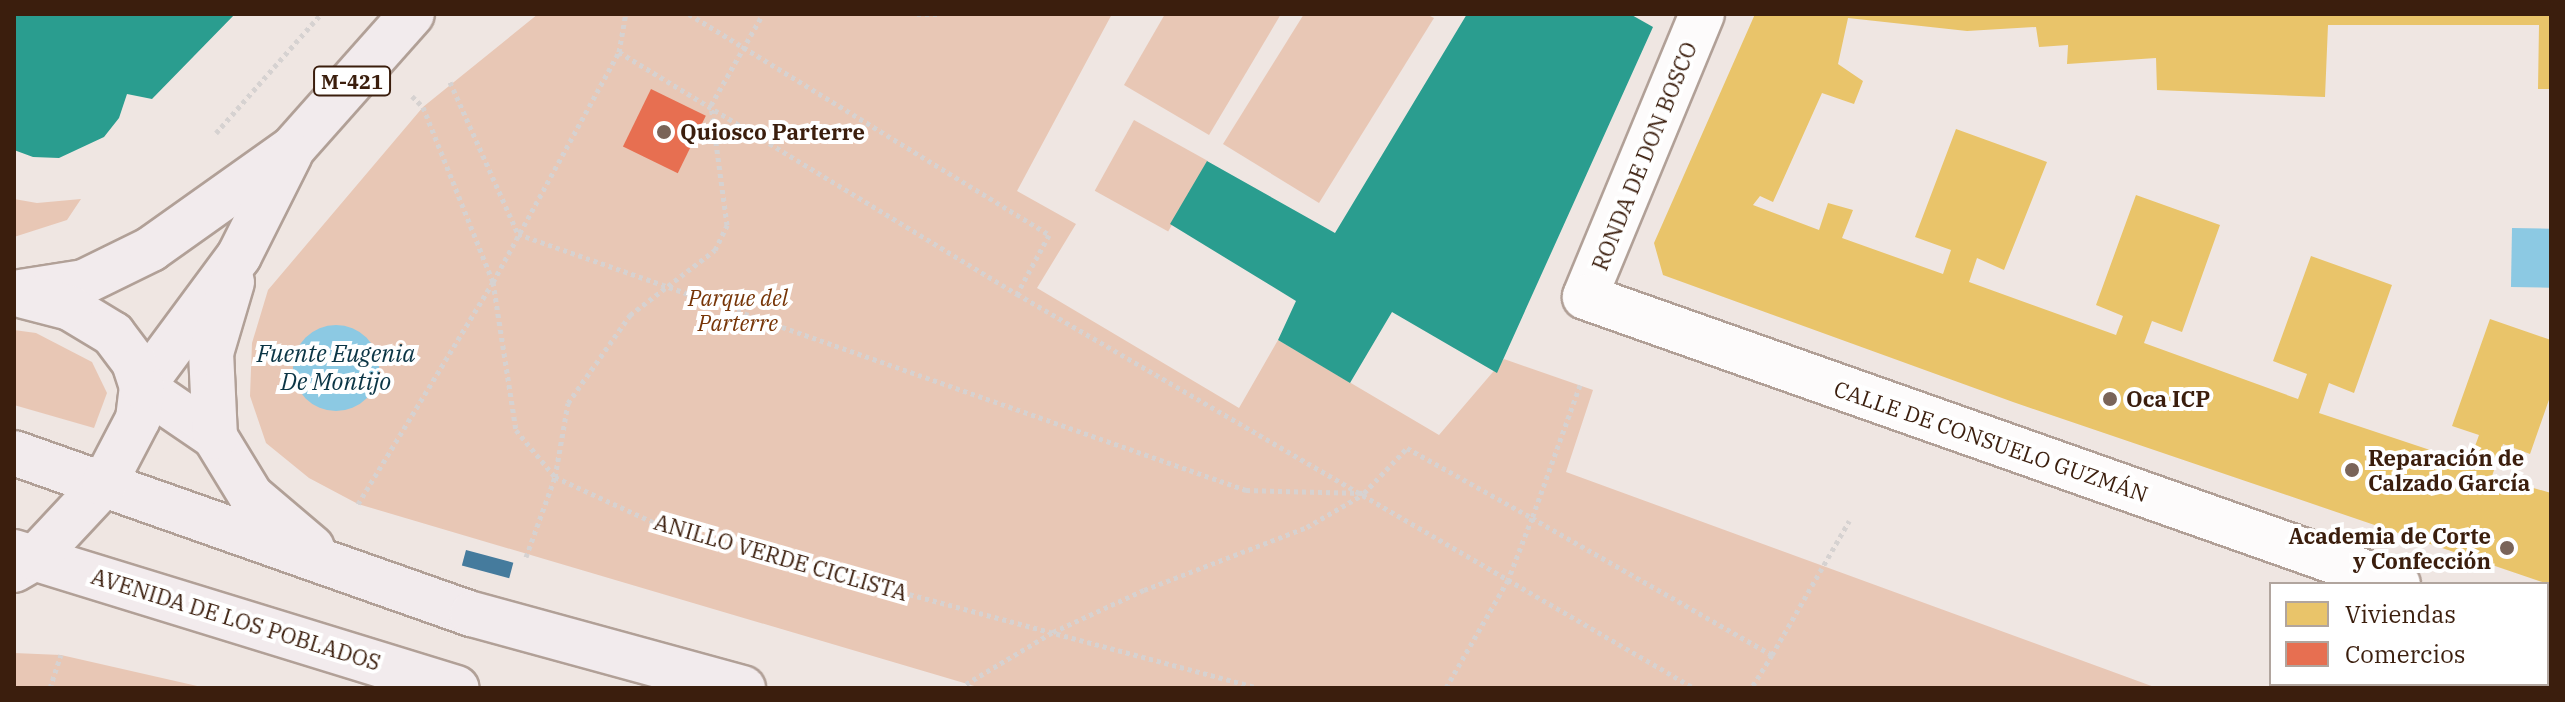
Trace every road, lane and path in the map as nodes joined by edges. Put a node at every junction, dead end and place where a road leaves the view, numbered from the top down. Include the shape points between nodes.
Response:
1 (321, 14) edge
2 (412, 14) edge
3 (626, 14) edge
4 (689, 14) edge
5 (763, 14) edge
6 (917, 14) edge
7 (941, 14) edge
8 (1702, 14) edge
9 (744, 48) junction
10 (619, 52) junction
11 (450, 82) dead end
12 (711, 105) junction
13 (423, 107) dead end
14 (206, 145) dead end
15 (293, 148) junction
16 (518, 234) junction
17 (239, 256) junction
18 (493, 282) junction
19 (666, 285) junction
20 (14, 293) edge
21 (1017, 294) junction
22 (1585, 297) joint
23 (1580, 385) dead end
24 (142, 387) junction
25 (215, 437) junction
26 (14, 453) edge
27 (555, 477) junction
28 (104, 484) junction
29 (1364, 493) junction
30 (358, 504) dead end
31 (1532, 518) junction
32 (1849, 521) dead end
33 (526, 557) dead end
34 (21, 560) edge
35 (333, 566) junction
36 (1508, 580) junction
37 (2392, 582) edge
38 (1053, 632) junction
39 (61, 655) dead end
40 (1772, 655) junction
41 (966, 684) dead end
42 (50, 688) edge
43 (457, 688) edge
44 (743, 688) edge
45 (1259, 688) edge
46 (1446, 688) edge
47 (1694, 688) edge
48 (1751, 688) edge

1 - 14 path
2 - 15 main road, M-421
3 - 10 path
4 - 9 path
5 - 9 path
6 - 7 path
8 - 22 street, RONDA DE DON BOSCO
9 - 12 path
9 - 21 path via 1049,235
10 - 12 path
10 - 16 path
11 - 16 path
12 - 19 path via 727,225 715,250
12 - 21 path
13 - 18 path, ANILLO VERDE CICLISTA
15 - 17 main road
15 - 20 main road via 151,249 84,282
16 - 18 path
16 - 19 path
17 - 24 main road
17 - 25 main road via 211,353
18 - 27 path, ANILLO VERDE CICLISTA via 516,430
18 - 30 path
19 - 27 path via 630,315 568,403
19 - 29 path via 1246,490
20 - 24 main road via 70,308 113,334 134,362
21 - 29 path
22 - 37 street, CALLE DE CONSUELO GUZMÁN
23 - 31 path
24 - 25 main road
24 - 28 main road via 138,419
25 - 35 main road via 251,496
26 - 28 main road
27 - 33 path
27 - 38 path, ANILLO VERDE CICLISTA via 670,530
28 - 34 main road
28 - 35 main road
29 - 31 path via 1407,448
29 - 36 path
29 - 38 path via 1307,527 1144,590
31 - 36 path
31 - 40 path
32 - 40 path
34 - 43 main road, AVENIDA DE LOS POBLADOS
35 - 44 main road via 472,614
36 - 46 path
36 - 47 path
38 - 41 path
38 - 45 path, ANILLO VERDE CICLISTA
39 - 42 path
40 - 48 path

